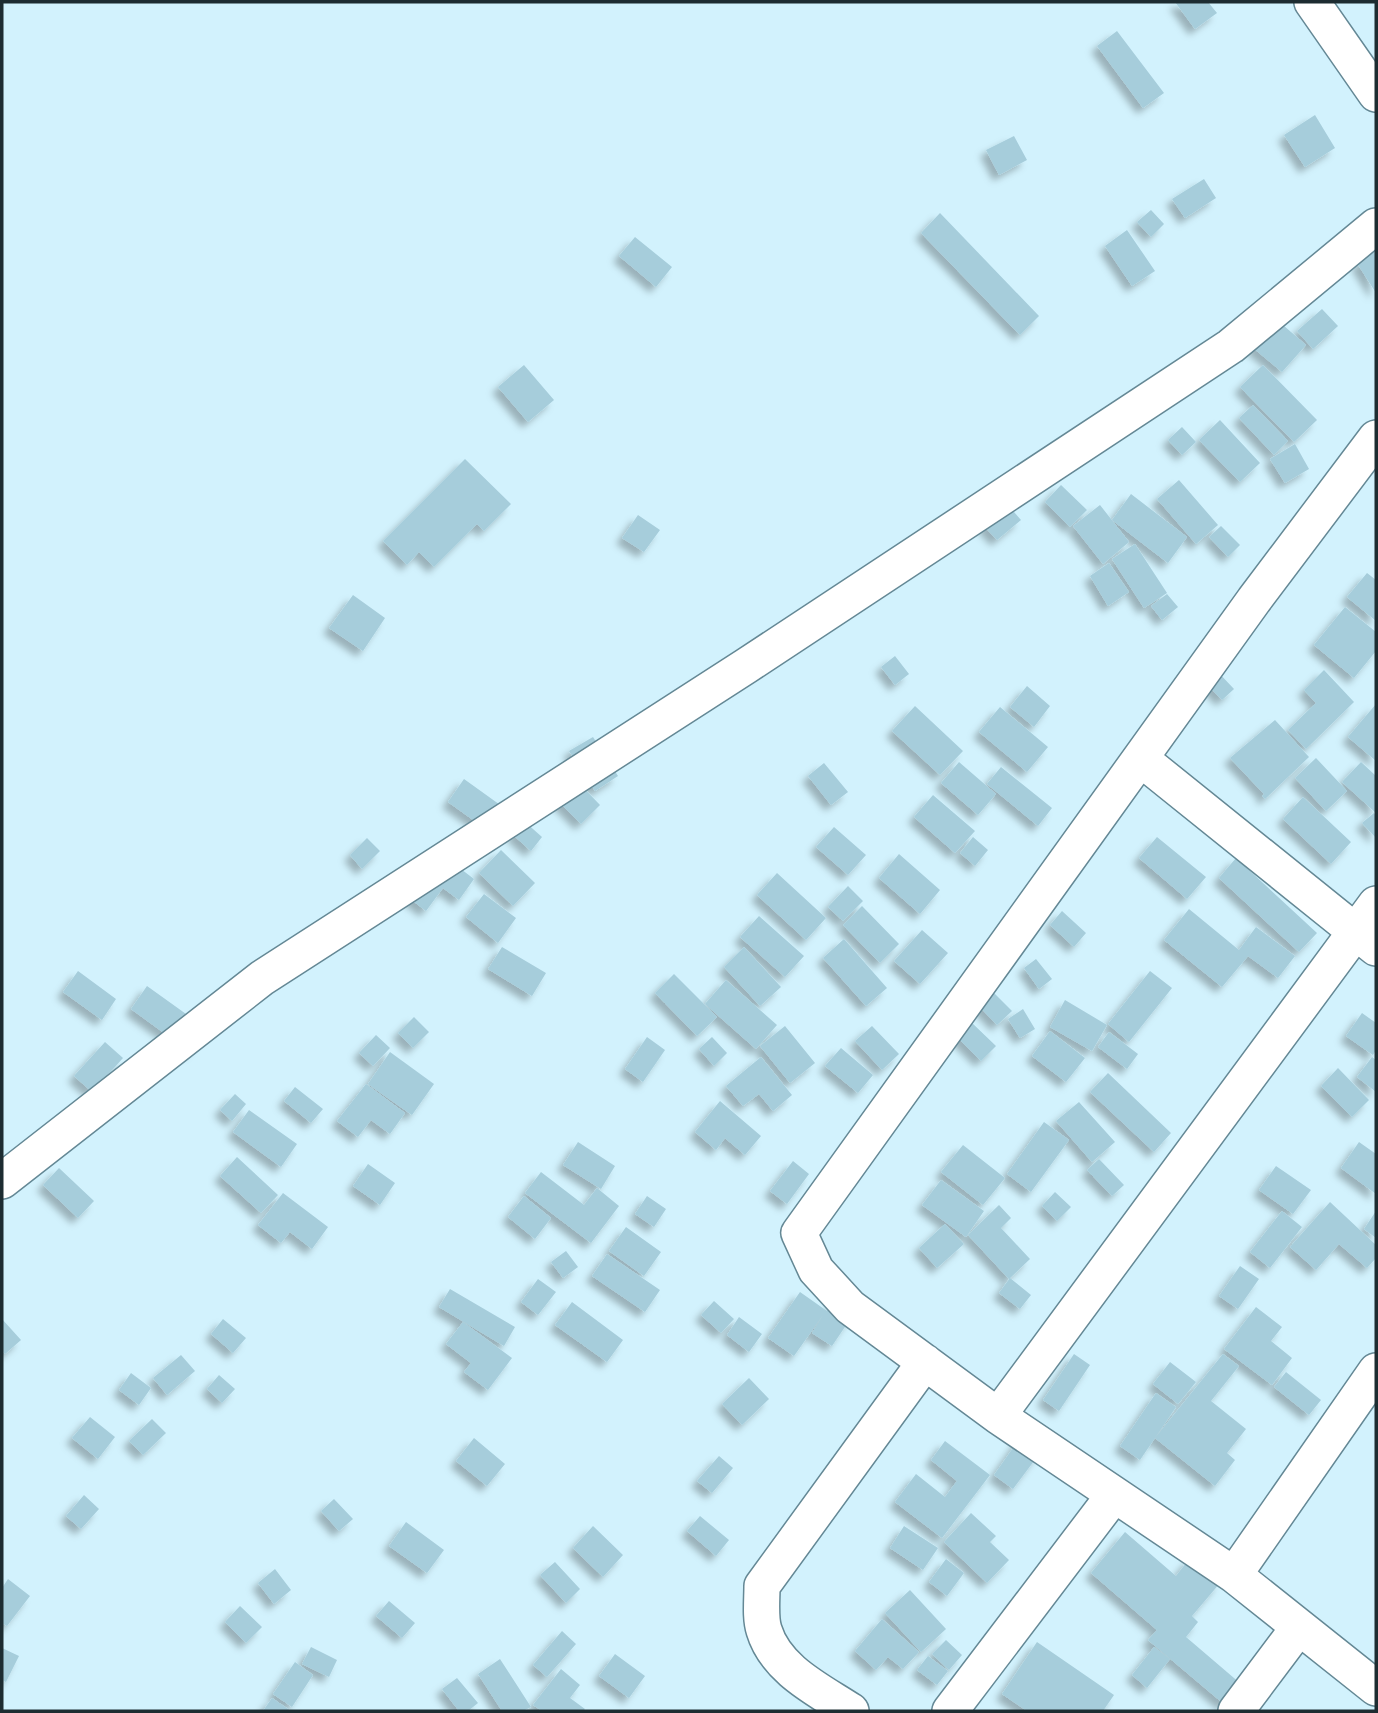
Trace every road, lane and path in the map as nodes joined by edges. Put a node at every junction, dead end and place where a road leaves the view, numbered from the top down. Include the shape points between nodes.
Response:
1 (1312, 2) edge
2 (1376, 94) edge
3 (1376, 226) edge
4 (1376, 438) edge
5 (1141, 759) junction
6 (1376, 904) edge
7 (1366, 941) edge
8 (2, 1181) edge
9 (925, 1362) junction
10 (1376, 1371) edge
11 (998, 1416) junction
12 (1114, 1495) junction
13 (1234, 1575) junction
14 (1299, 1627) junction
15 (1376, 1688) edge
16 (851, 1711) edge
17 (950, 1711) edge
18 (1236, 1711) edge

1 - 2 street
3 - 8 street via 1230,346 262,978
4 - 5 street
5 - 7 street
5 - 9 street via 799,1233 816,1270 850,1307
6 - 7 street
7 - 11 street
9 - 11 street
9 - 16 street via 762,1586 763,1629 777,1658
10 - 13 street
11 - 12 street
12 - 13 street
12 - 17 street
13 - 14 street
14 - 15 street
14 - 18 street

